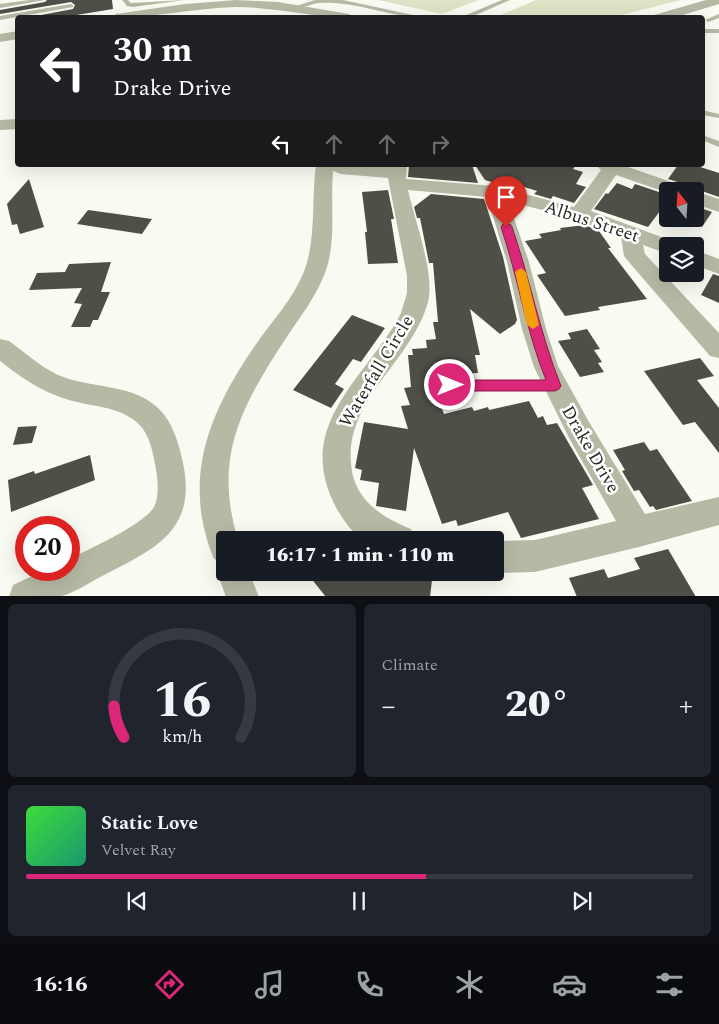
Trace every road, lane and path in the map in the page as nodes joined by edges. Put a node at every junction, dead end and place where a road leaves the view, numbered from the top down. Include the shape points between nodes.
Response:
1 (42, 0) edge
2 (125, 0) edge
3 (182, 0) edge
4 (507, 0) edge
5 (719, 0) edge
6 (238, 2) edge
7 (0, 6) edge
8 (71, 6) dead end
9 (293, 8) junction
10 (15, 15) edge
11 (18, 15) edge
12 (134, 15) edge
13 (332, 15) edge
14 (409, 15) edge
15 (470, 15) edge
16 (668, 15) edge
17 (719, 16) edge
18 (0, 18) edge
19 (708, 20) dead end
20 (705, 31) edge
21 (719, 31) edge
22 (15, 36) edge
23 (0, 38) edge
24 (705, 113) edge
25 (719, 116) edge
26 (15, 124) edge
27 (0, 125) edge
28 (705, 138) edge
29 (719, 144) edge
30 (344, 167) edge
31 (607, 167) edge
32 (611, 167) edge
33 (397, 174) edge
34 (659, 184) edge
35 (495, 192) junction
36 (704, 200) edge
37 (719, 206) edge
38 (579, 214) junction
39 (630, 232) junction
40 (659, 243) edge
41 (704, 261) edge
42 (719, 267) edge
43 (0, 348) edge
44 (719, 349) edge
45 (450, 385) dead end
46 (555, 386) junction
47 (719, 511) edge
48 (220, 531) edge
49 (381, 531) edge
50 (638, 532) junction
51 (504, 557) edge
52 (237, 581) edge
53 (25, 596) edge
54 (243, 596) edge

1 - 7 lane
2 - 3 lane via 133,5
4 - 15 lane
5 - 16 street
6 - 9 street
6 - 12 street
8 - 11 lane
9 - 13 street
9 - 14 lane via 318,1 340,1
10 - 18 lane
17 - 19 lane
20 - 21 lane
22 - 23 street
24 - 25 lane
26 - 27 street
28 - 29 lane
30 - 33 street
30 - 48 street via 321,232 317,264 304,294 245,380 225,418 214,459 214,507
31 - 38 street
32 - 34 street
33 - 35 street, Albus Street
33 - 49 street, Waterfall Circle via 419,291 405,327 343,421 334,462 339,482 352,508
35 - 38 street, Albus Street
35 - 46 street, Drake Drive via 518,262 534,329
36 - 37 street
38 - 39 street, Albus Street
39 - 40 street, Albus Street
39 - 44 street via 635,256
41 - 42 street
43 - 53 street via 61,386 121,400 143,411 157,426 173,483 170,503 163,518 150,530
45 - 46 lane
46 - 50 street, Drake Drive
47 - 50 street
50 - 51 street via 535,556
52 - 54 street

